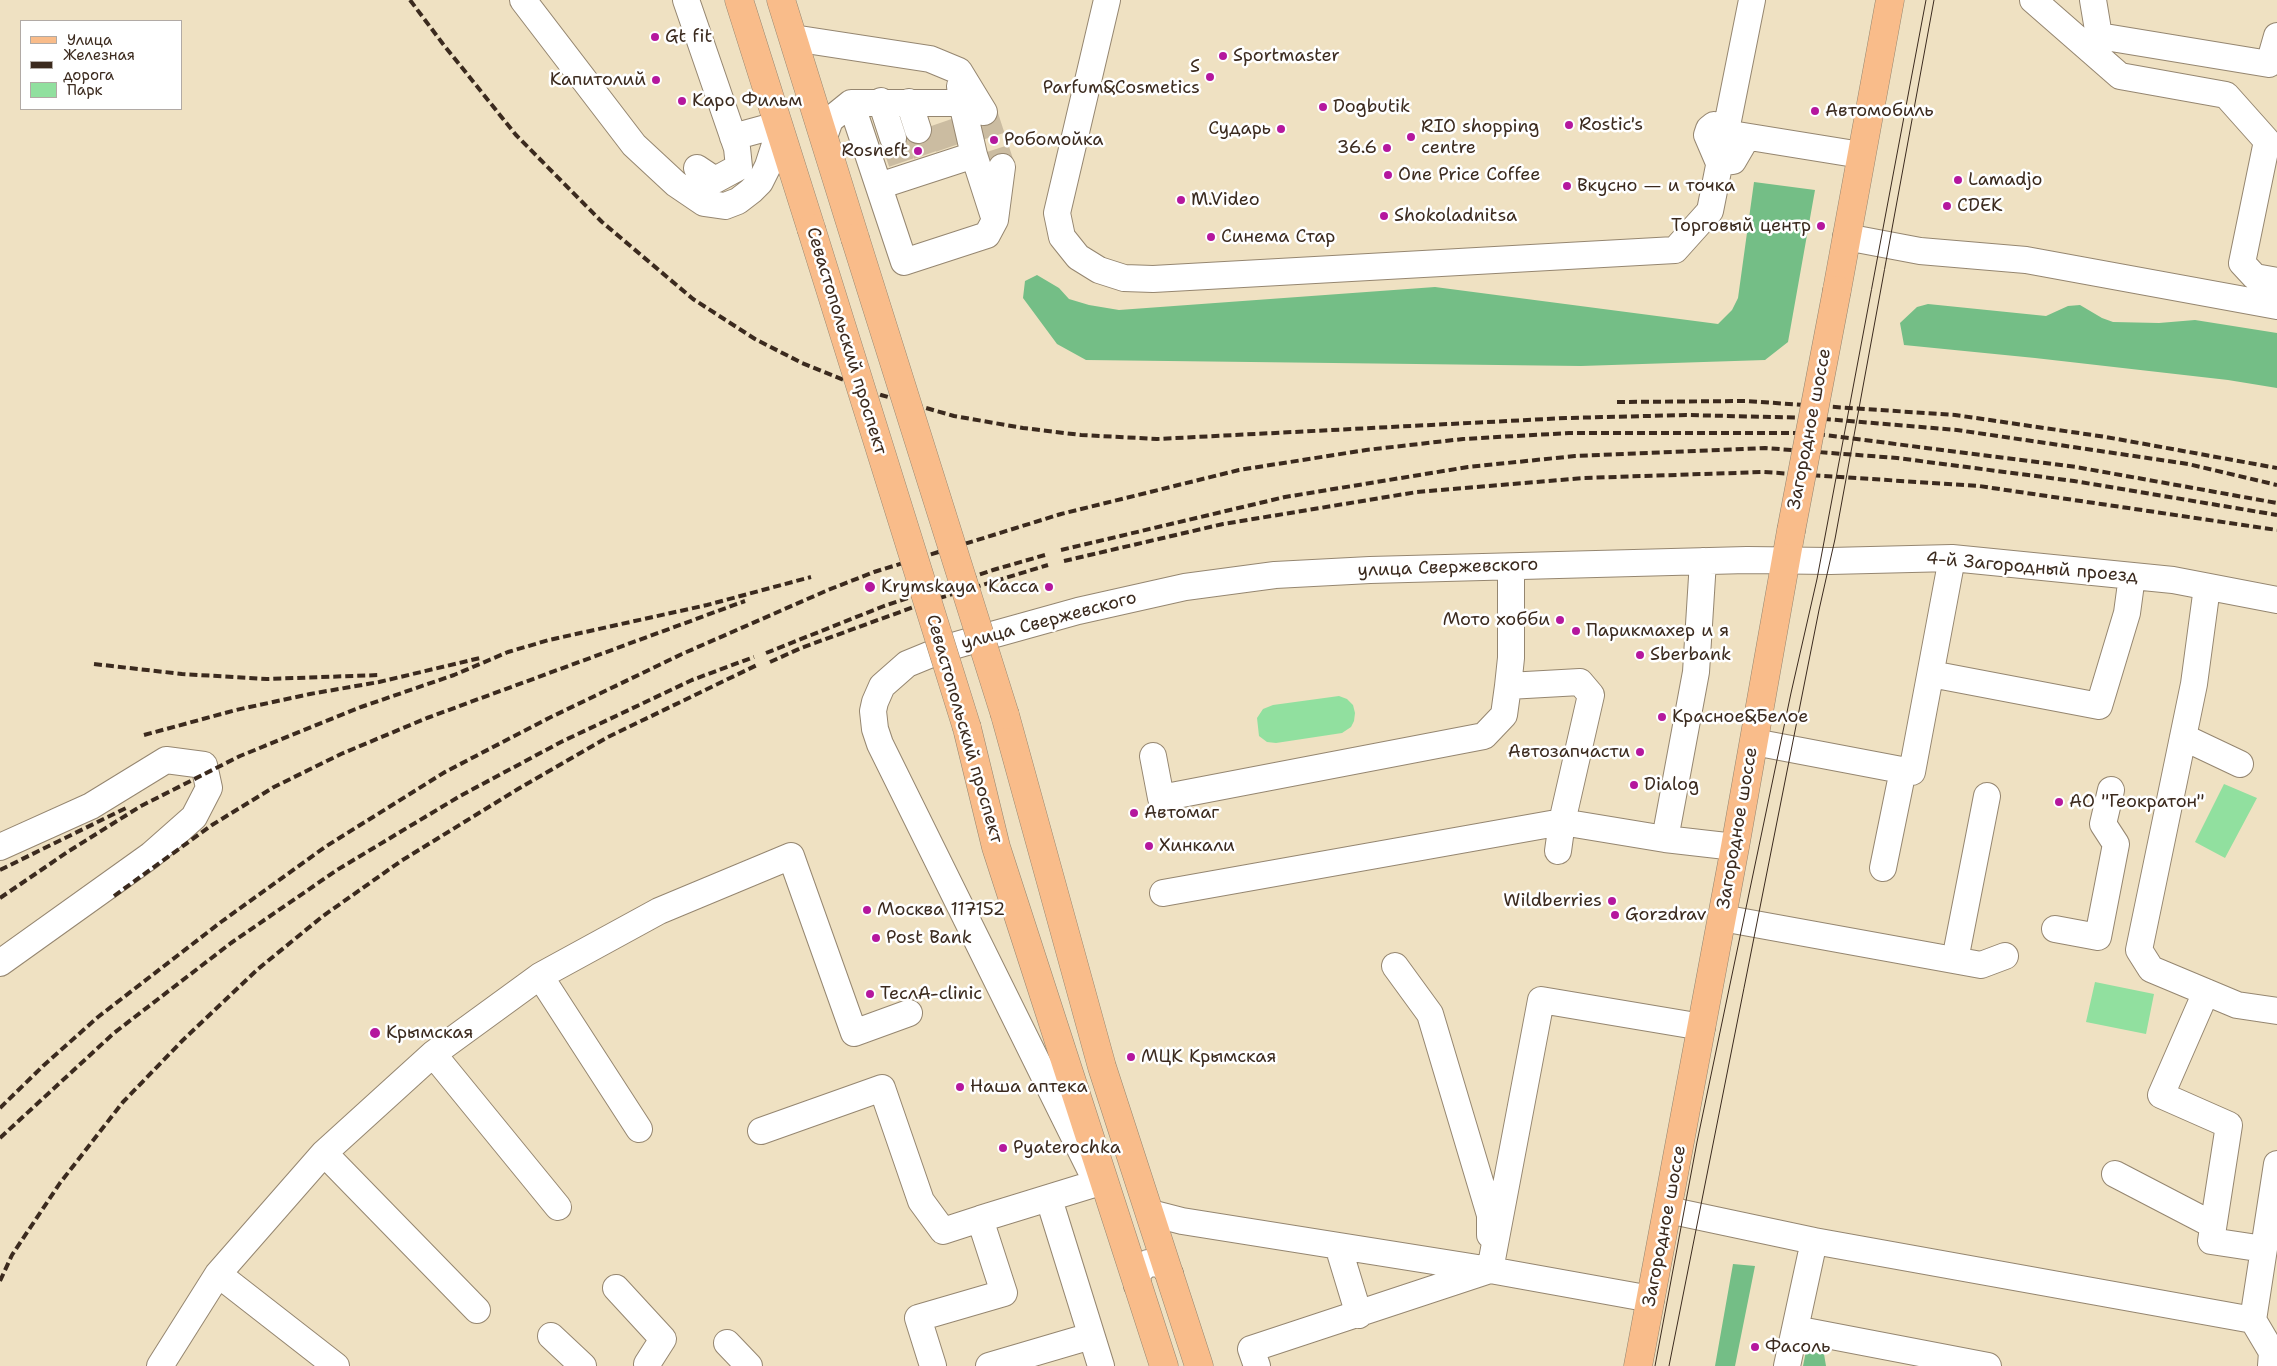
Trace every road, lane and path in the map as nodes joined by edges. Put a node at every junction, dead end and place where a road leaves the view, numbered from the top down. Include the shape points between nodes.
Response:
1 (522, 0) edge
2 (686, 0) edge
3 (739, 0) edge
4 (781, 0) edge
5 (1107, 0) edge
6 (1752, 0) edge
7 (1890, 0) edge
8 (2033, 0) edge
9 (2093, 0) edge
10 (2066, 28) junction
11 (2099, 36) junction
12 (2277, 36) edge
13 (793, 38) junction
14 (2273, 66) edge
15 (881, 101) junction
16 (851, 102) junction
17 (973, 108) junction
18 (778, 128) junction
19 (1736, 135) junction
20 (733, 137) junction
21 (824, 137) junction
22 (893, 138) tunnel mouth
23 (1861, 155) junction
24 (947, 159) junction
25 (1719, 163) junction
26 (1002, 167) tunnel mouth
27 (697, 168) dead end
28 (879, 186) junction
29 (995, 220) junction
30 (1846, 237) junction
31 (2261, 287) edge
32 (2277, 306) edge
33 (1952, 558) junction
34 (1785, 560) junction
35 (1703, 562) junction
36 (1511, 567) junction
37 (2132, 576) junction
38 (2207, 587) junction
39 (2277, 600) edge
40 (1930, 674) junction
41 (1508, 686) junction
42 (2182, 737) junction
43 (1754, 742) junction
44 (1153, 756) dead end
45 (2240, 764) dead end
46 (1903, 770) junction
47 (2111, 790) dead end
48 (1987, 796) dead end
49 (1562, 822) junction
50 (1665, 839) junction
51 (2116, 844) junction
52 (0, 847) edge
53 (1736, 847) junction
54 (1558, 851) dead end
55 (2158, 852) junction
56 (1883, 868) dead end
57 (1163, 893) dead end
58 (1722, 918) junction
59 (2055, 929) dead end
60 (2005, 956) dead end
61 (1955, 960) junction
62 (0, 963) edge
63 (1395, 966) dead end
64 (540, 976) junction
65 (2206, 992) junction
66 (2277, 1011) edge
67 (909, 1014) dead end
68 (1702, 1027) junction
69 (433, 1054) junction
70 (639, 1129) dead end
71 (761, 1131) dead end
72 (324, 1153) junction
73 (2277, 1164) edge
74 (2115, 1174) dead end
75 (1048, 1199) junction
76 (1107, 1200) junction
77 (1147, 1201) junction
78 (558, 1207) dead end
79 (1668, 1210) junction
80 (980, 1219) junction
81 (2213, 1225) junction
82 (1814, 1240) junction
83 (1338, 1246) junction
84 (2264, 1249) junction
85 (1490, 1270) junction
86 (218, 1274) junction
87 (1170, 1274) junction
88 (1138, 1285) junction
89 (616, 1288) dead end
90 (1651, 1299) junction
91 (477, 1310) dead end
92 (1358, 1315) junction
93 (2253, 1320) junction
94 (1795, 1329) junction
95 (551, 1336) dead end
96 (1091, 1336) junction
97 (726, 1344) dead end
98 (2273, 1357) edge
99 (1005, 1364) edge
100 (646, 1365) edge
101 (160, 1366) edge
102 (336, 1366) edge
103 (582, 1366) edge
104 (749, 1366) edge
105 (933, 1366) edge
106 (1101, 1366) edge
107 (1164, 1366) edge
108 (1199, 1366) edge
109 (1257, 1366) edge
110 (1638, 1366) edge
111 (1787, 1366) edge
112 (1988, 1366) edge

1 - 18 street via 634,145 676,184 704,203 725,206 738,201 760,182 768,166
2 - 20 street
3 - 18 main road, Севастопольский проспект
4 - 13 main road
5 - 25 street via 1057,213 1062,237 1078,257 1099,270 1124,278 1675,250 1710,211
6 - 19 street
7 - 23 main road, Загородное шоссе
8 - 10 street
9 - 11 street
10 - 11 street
10 - 31 street via 2120,76 2226,95 2267,141 2242,263
11 - 14 street
12 - 14 street
13 - 17 street via 930,59 959,71
13 - 21 main road
15 - 16 street
15 - 17 street via 925,114
15 - 22 street
16 - 21 street via 830,120
16 - 28 street
17 - 24 street
18 - 20 street
18 - 76 main road, Севастопольский проспект, bridge via 967,728 996,847
19 - 23 street
19 - 25 street via 1733,161
19 - 25 street via 1714,125 1709,129 1707,135
20 - 27 street via 739,167 716,180
21 - 77 main road, bridge via 1005,715 1102,1067
23 - 30 main road, Загородное шоссе
24 - 28 street via 904,172
24 - 29 street
26 - 29 street
28 - 29 street via 904,262 987,235
30 - 31 street via 1920,251
30 - 34 main road, Загородное шоссе, bridge
31 - 32 street
33 - 34 street, 4-й Загородный проезд
33 - 37 street, 4-й Загородный проезд
33 - 40 street
34 - 35 street, улица Свержевского
34 - 43 main road, Загородное шоссе
35 - 36 street, улица Свержевского
35 - 50 street via 1696,672
36 - 41 street
36 - 76 street, улица Свержевского via 1275,575 1185,587 1078,611 946,648 907,664 882,686 873,711 880,744
37 - 38 street, 4-й Загородный проезд
37 - 40 street via 2127,613 2099,706
38 - 39 street, 4-й Загородный проезд
38 - 42 street via 2194,684
40 - 46 street via 1912,772
41 - 44 street via 1504,715 1484,736 1161,798
41 - 49 street via 1580,682 1591,695
42 - 45 street
42 - 55 street
43 - 46 street
43 - 53 main road, Загородное шоссе
46 - 56 street
47 - 51 street via 2103,824
48 - 61 street
49 - 50 street
49 - 54 street
49 - 57 street
50 - 53 street
51 - 55 street
51 - 59 street via 2098,937
52 - 62 street via 91,806 166,760 204,765 210,788 194,817 151,855
53 - 58 main road, Загородное шоссе
55 - 65 street via 2139,950 2152,969
58 - 61 street
58 - 68 main road, Загородное шоссе
60 - 61 street via 1981,965
63 - 85 street via 1430,1014 1490,1215
64 - 67 street via 659,911 790,856 854,1033
64 - 69 street
64 - 70 street
65 - 66 street via 2237,1005
65 - 81 street via 2161,1095 2229,1125
68 - 79 main road, Загородное шоссе
68 - 85 street via 1541,1000
69 - 72 street
69 - 78 street
71 - 80 street via 882,1088 921,1201 943,1231
72 - 86 street
72 - 91 street
73 - 84 street
74 - 81 street
75 - 76 street
75 - 80 street
75 - 96 street
76 - 77 street via 1118,1210 1132,1211
76 - 88 main road, Севастопольский проспект
77 - 83 street via 1182,1221
77 - 87 main road
79 - 82 street
79 - 90 main road, Загородное шоссе
80 - 105 street via 1004,1293 918,1318
81 - 84 street via 2211,1241
82 - 93 street
82 - 94 street
83 - 85 street
83 - 92 street
84 - 93 street
85 - 90 street
85 - 92 street
86 - 101 street
86 - 102 street
87 - 88 street via 1162,1264 1148,1263 1138,1272
87 - 108 main road
88 - 107 main road, Севастопольский проспект
89 - 100 street via 663,1339
90 - 110 main road, Загородное шоссе
92 - 109 street via 1251,1350
93 - 98 street
94 - 111 street
94 - 112 street
95 - 103 street
96 - 99 street
96 - 106 street
97 - 104 street

